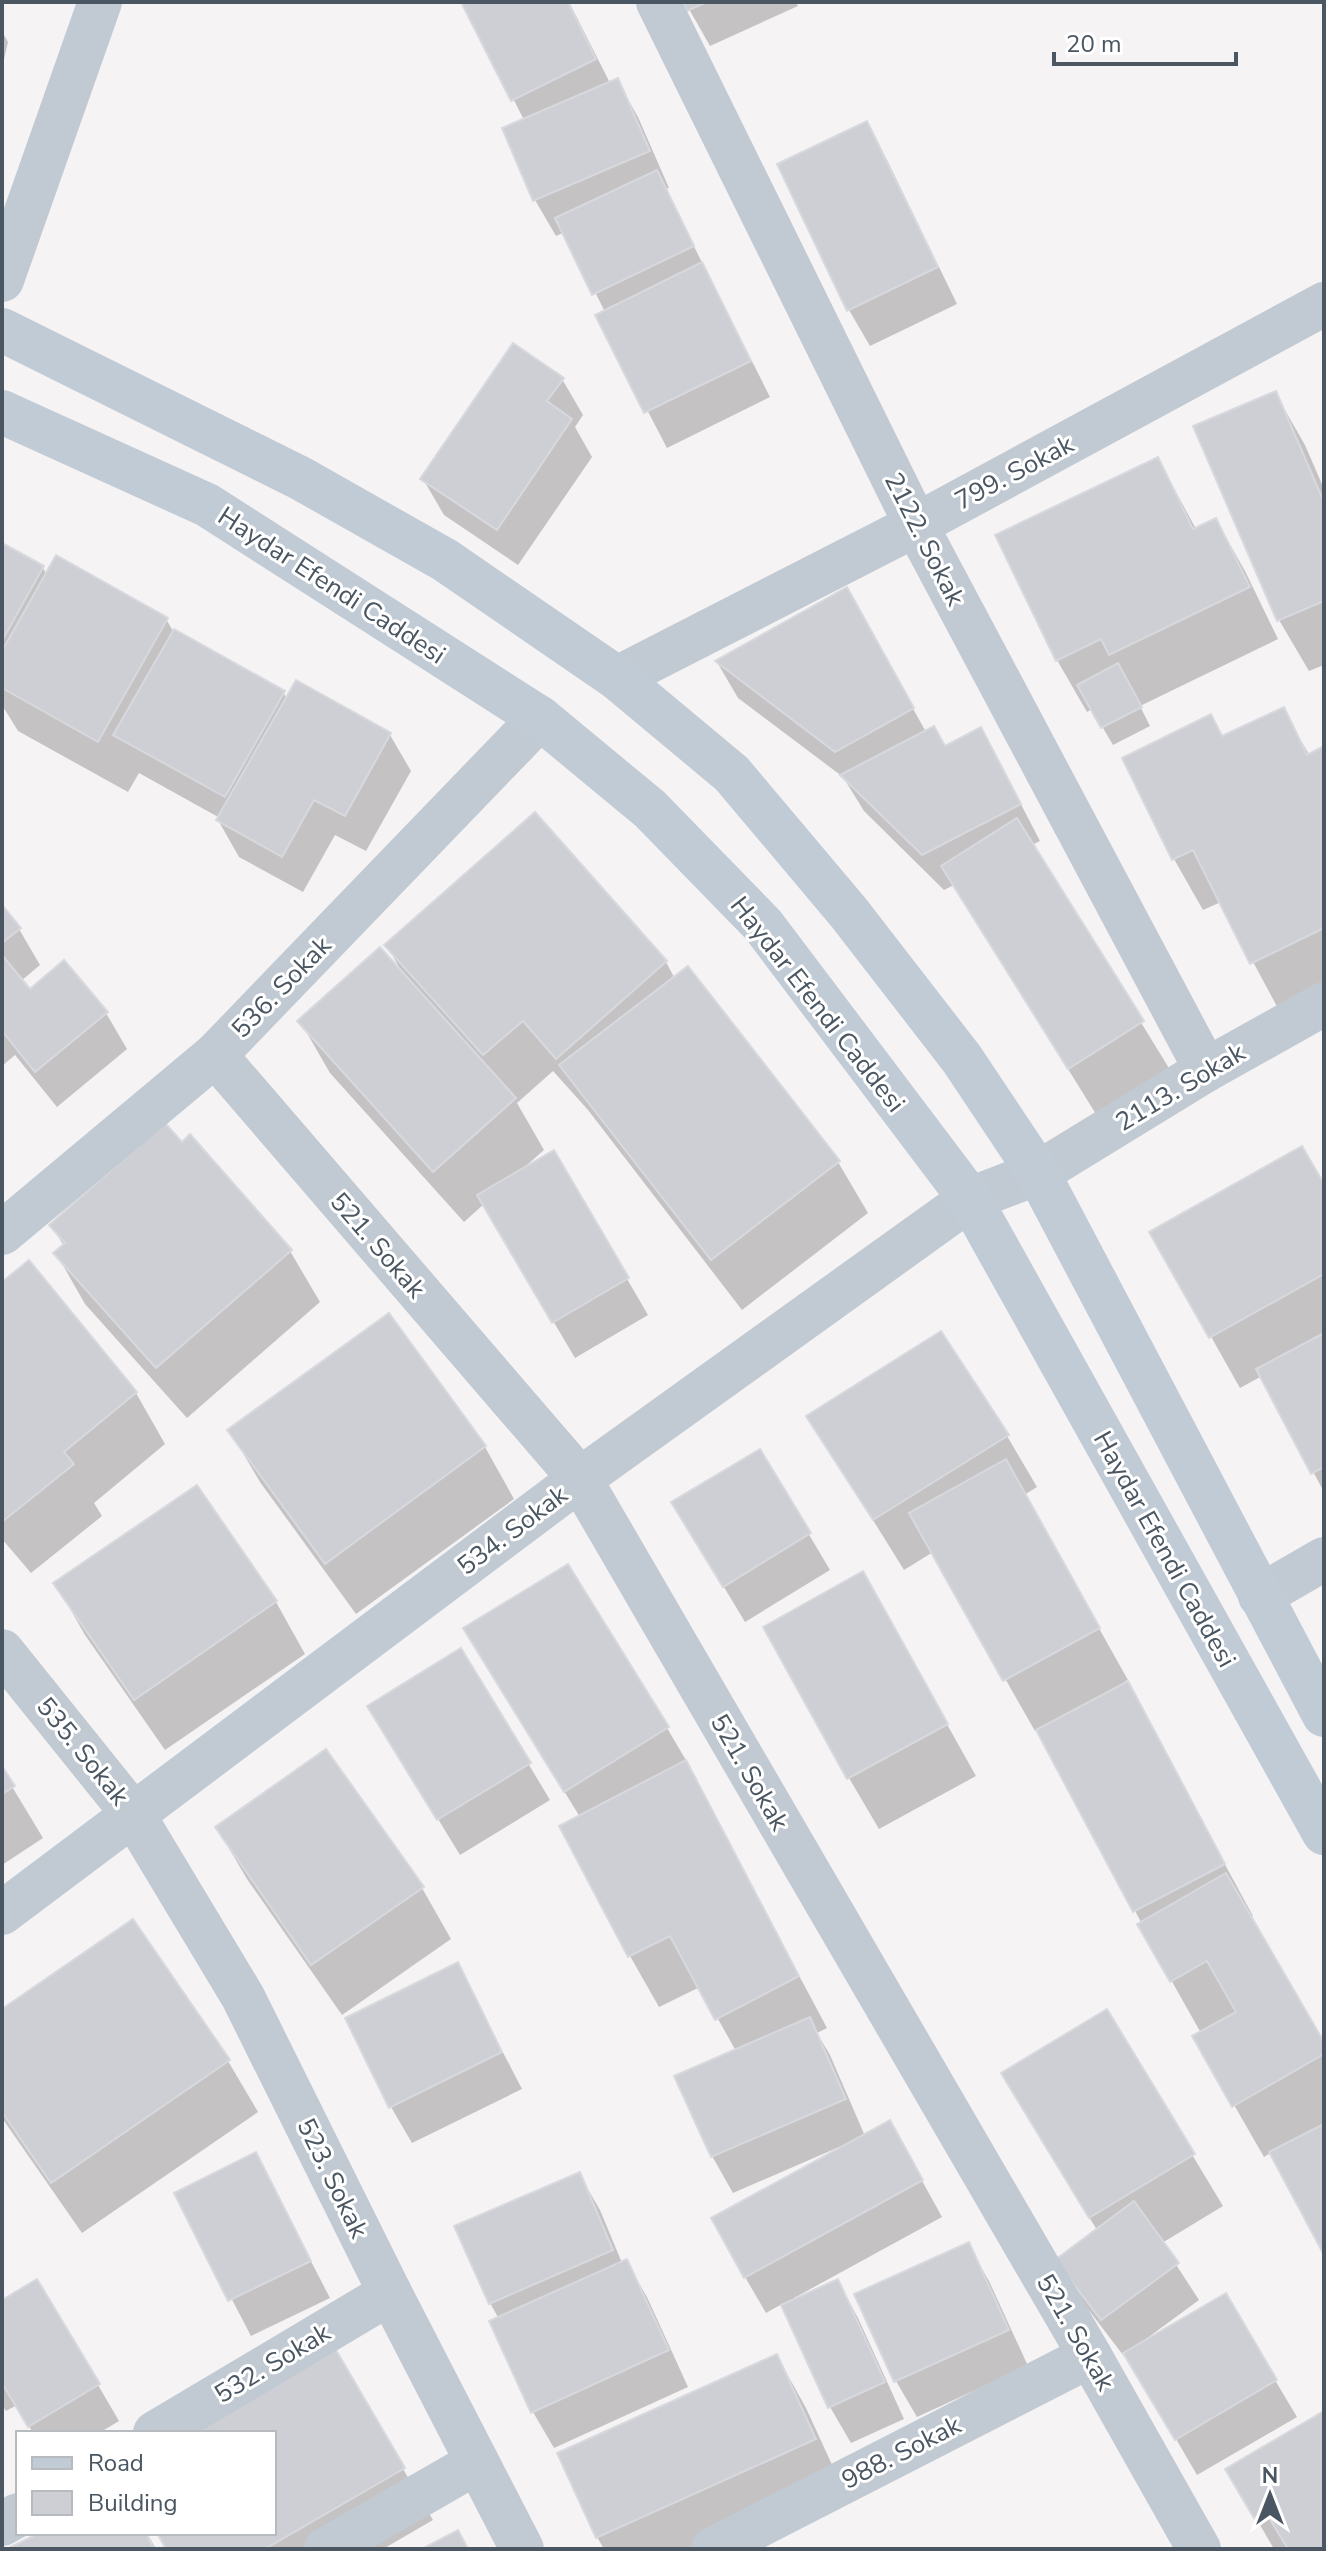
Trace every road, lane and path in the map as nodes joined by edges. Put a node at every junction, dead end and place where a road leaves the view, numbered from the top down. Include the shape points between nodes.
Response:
1 (100, 2) edge
2 (658, 2) edge
3 (2, 280) edge
4 (1324, 304) edge
5 (2, 330) edge
6 (2, 412) edge
7 (916, 525) junction
8 (617, 678) junction
9 (540, 718) junction
10 (1324, 1004) edge
11 (215, 1055) junction
12 (1206, 1070) junction
13 (1038, 1173) junction
14 (970, 1199) junction
15 (2, 1233) edge
16 (580, 1479) junction
17 (1324, 1559) edge
18 (1260, 1596) junction
19 (2, 1651) edge
20 (1324, 1715) edge
21 (133, 1814) junction
22 (1324, 1833) edge
23 (2, 1913) edge
24 (390, 2293) junction
25 (1090, 2356) junction
26 (158, 2431) edge
27 (476, 2463) junction
28 (326, 2549) edge
29 (522, 2549) edge
30 (713, 2549) edge
31 (1199, 2549) edge

1 - 3 street
2 - 7 street, 2122. Sokak
4 - 7 street, 799. Sokak
5 - 8 main road via 313,485 445,560
6 - 9 main road, Haydar Efendi Caddesi via 207,505
7 - 8 street, 799. Sokak
7 - 12 street, 2122. Sokak
8 - 13 main road via 732,774 962,1059
9 - 11 street, 536. Sokak
9 - 14 main road, Haydar Efendi Caddesi via 650,809 763,925
10 - 12 street, 2113. Sokak
11 - 15 street, 536. Sokak
11 - 16 street, 521. Sokak
12 - 13 street, 2113. Sokak
13 - 14 street, 534. Sokak
13 - 18 main road
14 - 16 street, 534. Sokak
14 - 22 main road, Haydar Efendi Caddesi
16 - 21 street, 534. Sokak
16 - 25 street, 521. Sokak
17 - 18 street
18 - 20 main road
19 - 21 street, 535. Sokak
21 - 23 street, 534. Sokak
21 - 24 street, 523. Sokak via 243,1997
24 - 26 street, 532. Sokak
24 - 27 street, 523. Sokak
25 - 30 street, 988. Sokak
25 - 31 street, 521. Sokak
27 - 28 street
27 - 29 street, 523. Sokak

